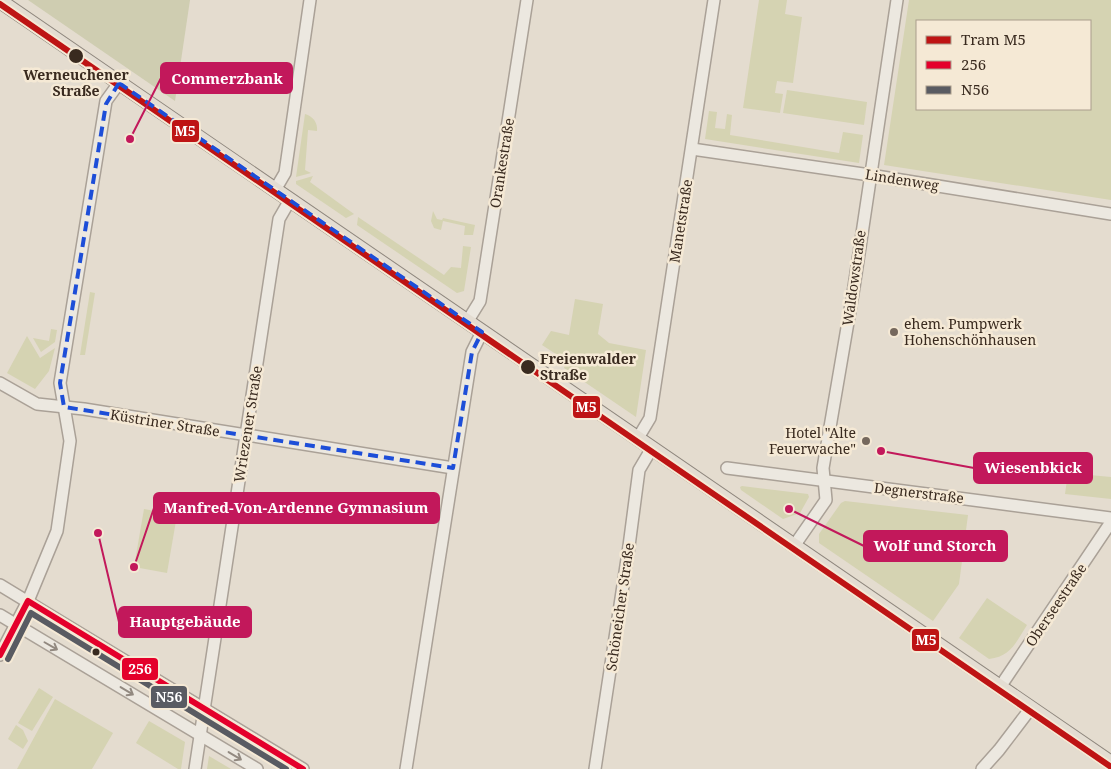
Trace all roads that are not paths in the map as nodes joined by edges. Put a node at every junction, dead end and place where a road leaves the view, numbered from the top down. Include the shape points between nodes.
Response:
1 (310, 0) edge
2 (527, 0) edge
3 (714, 0) edge
4 (897, 0) edge
5 (0, 1) edge
6 (118, 83) junction
7 (692, 149) junction
8 (870, 175) junction
9 (275, 190) junction
10 (290, 200) junction
11 (1111, 214) edge
12 (467, 322) junction
13 (482, 332) junction
14 (0, 383) edge
15 (64, 407) junction
16 (246, 436) junction
17 (638, 438) junction
18 (652, 448) junction
19 (453, 468) junction
20 (727, 468) dead end
21 (825, 481) junction
22 (1111, 518) edge
23 (1111, 522) edge
24 (794, 546) junction
25 (0, 585) edge
26 (28, 601) junction
27 (0, 616) edge
28 (16, 625) junction
29 (0, 655) edge
30 (1000, 687) junction
31 (1030, 708) junction
32 (204, 710) junction
33 (200, 735) junction
34 (1111, 763) edge
35 (195, 769) edge
36 (256, 769) edge
37 (303, 769) edge
38 (406, 769) edge
39 (595, 769) edge
40 (982, 769) edge

1 - 9 street via 285,173
2 - 12 street, Orankestraße via 480,301
3 - 7 street, Manetstraße
4 - 8 street, Waldowstraße
5 - 6 main road
6 - 9 main road
6 - 15 street via 106,104 60,383
7 - 8 street, Lindenweg
7 - 17 street, Manetstraße via 650,418
8 - 11 street, Lindenweg
8 - 21 street, Waldowstraße via 823,468
9 - 10 main road
10 - 12 main road
10 - 16 street, Wriezener Straße via 280,219
12 - 13 main road
13 - 17 main road
13 - 19 street via 472,352
14 - 15 street, Küstriner Straße via 37,404
15 - 16 street, Küstriner Straße
15 - 26 street via 70,441 57,531
16 - 19 street, Küstriner Straße
16 - 32 street, Wriezener Straße
17 - 18 main road
18 - 24 main road
18 - 39 street, Schöneicher Straße via 639,470
19 - 38 street
20 - 21 street, Degnerstraße
21 - 22 street, Degnerstraße
21 - 24 street, Waldowstraße via 826,500
23 - 30 street, Oberseestraße
24 - 30 main road
25 - 26 street
26 - 28 street
26 - 32 street
27 - 28 street
28 - 29 street
28 -> 33 street
30 - 31 main road
31 - 34 main road
31 - 40 street
32 - 33 street, Wriezener Straße
32 - 37 street
33 - 35 street, Wriezener Straße
33 -> 36 street

